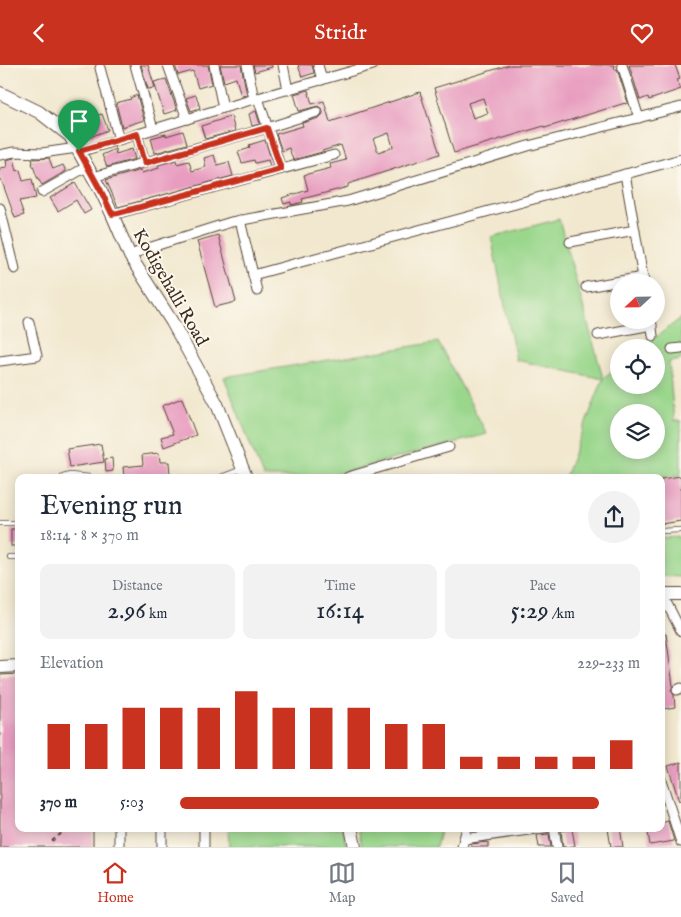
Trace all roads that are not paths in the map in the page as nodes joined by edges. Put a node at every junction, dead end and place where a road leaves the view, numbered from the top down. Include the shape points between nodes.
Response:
1 (135, 65) edge
2 (168, 65) edge
3 (214, 65) edge
4 (247, 65) edge
5 (283, 65) edge
6 (318, 65) edge
7 (374, 65) edge
8 (622, 65) edge
9 (352, 68) edge
10 (100, 69) dead end
11 (322, 80) junction
12 (288, 89) junction
13 (0, 93) edge
14 (256, 99) junction
15 (681, 107) edge
16 (223, 108) junction
17 (317, 112) dead end
18 (639, 118) junction
19 (186, 119) junction
20 (267, 128) junction
21 (153, 129) junction
22 (137, 134) junction
23 (119, 139) junction
24 (78, 150) junction
25 (0, 155) edge
26 (334, 155) dead end
27 (681, 159) edge
28 (145, 163) junction
29 (281, 169) junction
30 (90, 172) junction
31 (625, 174) junction
32 (42, 192) dead end
33 (0, 208) edge
34 (112, 214) junction
35 (240, 220) junction
36 (635, 230) junction
37 (570, 242) dead end
38 (130, 256) junction
39 (15, 269) dead end
40 (643, 274) edge
41 (253, 275) junction
42 (610, 284) edge
43 (586, 287) dead end
44 (257, 291) dead end
45 (29, 322) dead end
46 (624, 329) edge
47 (652, 329) edge
48 (598, 335) dead end
49 (653, 335) dead end
50 (0, 361) edge
51 (449, 447) dead end
52 (239, 474) edge
53 (372, 474) edge
54 (0, 523) edge
55 (15, 523) edge
56 (680, 530) dead end
57 (665, 531) edge
58 (8, 557) dead end
59 (15, 557) edge
60 (665, 594) edge
61 (681, 594) edge
62 (665, 600) edge
63 (681, 631) edge
64 (15, 666) edge
65 (0, 667) edge
66 (665, 793) edge
67 (671, 811) junction
68 (665, 812) edge
69 (119, 832) edge
70 (162, 832) edge
71 (204, 832) edge
72 (352, 832) edge
73 (525, 832) edge
74 (554, 832) edge
75 (681, 842) edge
76 (463, 843) edge
77 (119, 847) edge
78 (162, 847) edge
79 (204, 847) edge
80 (355, 847) edge
81 (557, 847) edge

1 - 21 street
2 - 19 street
3 - 16 street
4 - 14 street
5 - 12 street
6 - 11 street
7 - 9 street
8 - 18 street
9 - 11 street
10 - 23 street
11 - 12 street
12 - 14 street
13 - 24 street, Kodigehalli Road via 38,112 70,136
14 - 16 street
14 - 20 street
15 - 18 street
16 - 19 street
17 - 20 street
18 - 35 street via 528,146 348,201
19 - 21 street
20 - 28 street
20 - 29 street
21 - 22 street
22 - 23 street
22 - 28 street
23 - 24 street
24 - 25 street
24 - 30 street, Kodigehalli Road
26 - 29 street
27 - 31 street
28 - 30 street
29 - 34 street
30 - 32 street
30 - 34 street, Kodigehalli Road
31 - 36 street
31 - 41 street
33 - 39 street
34 - 38 street, Kodigehalli Road
35 - 38 street
35 - 41 street
36 - 37 street
36 - 40 street
38 - 52 street, Kodigehalli Road via 218,404
41 - 44 street
42 - 43 street
45 - 50 street via 37,356
46 - 48 street
47 - 49 street
51 - 53 street
54 - 55 lane
56 - 57 lane
58 - 59 lane
60 - 61 street
62 - 63 street
64 - 65 street
66 - 67 street
67 - 68 street
67 - 75 street
69 - 77 street
70 - 78 street
71 - 79 street
72 - 80 street
73 - 76 street
74 - 81 street

